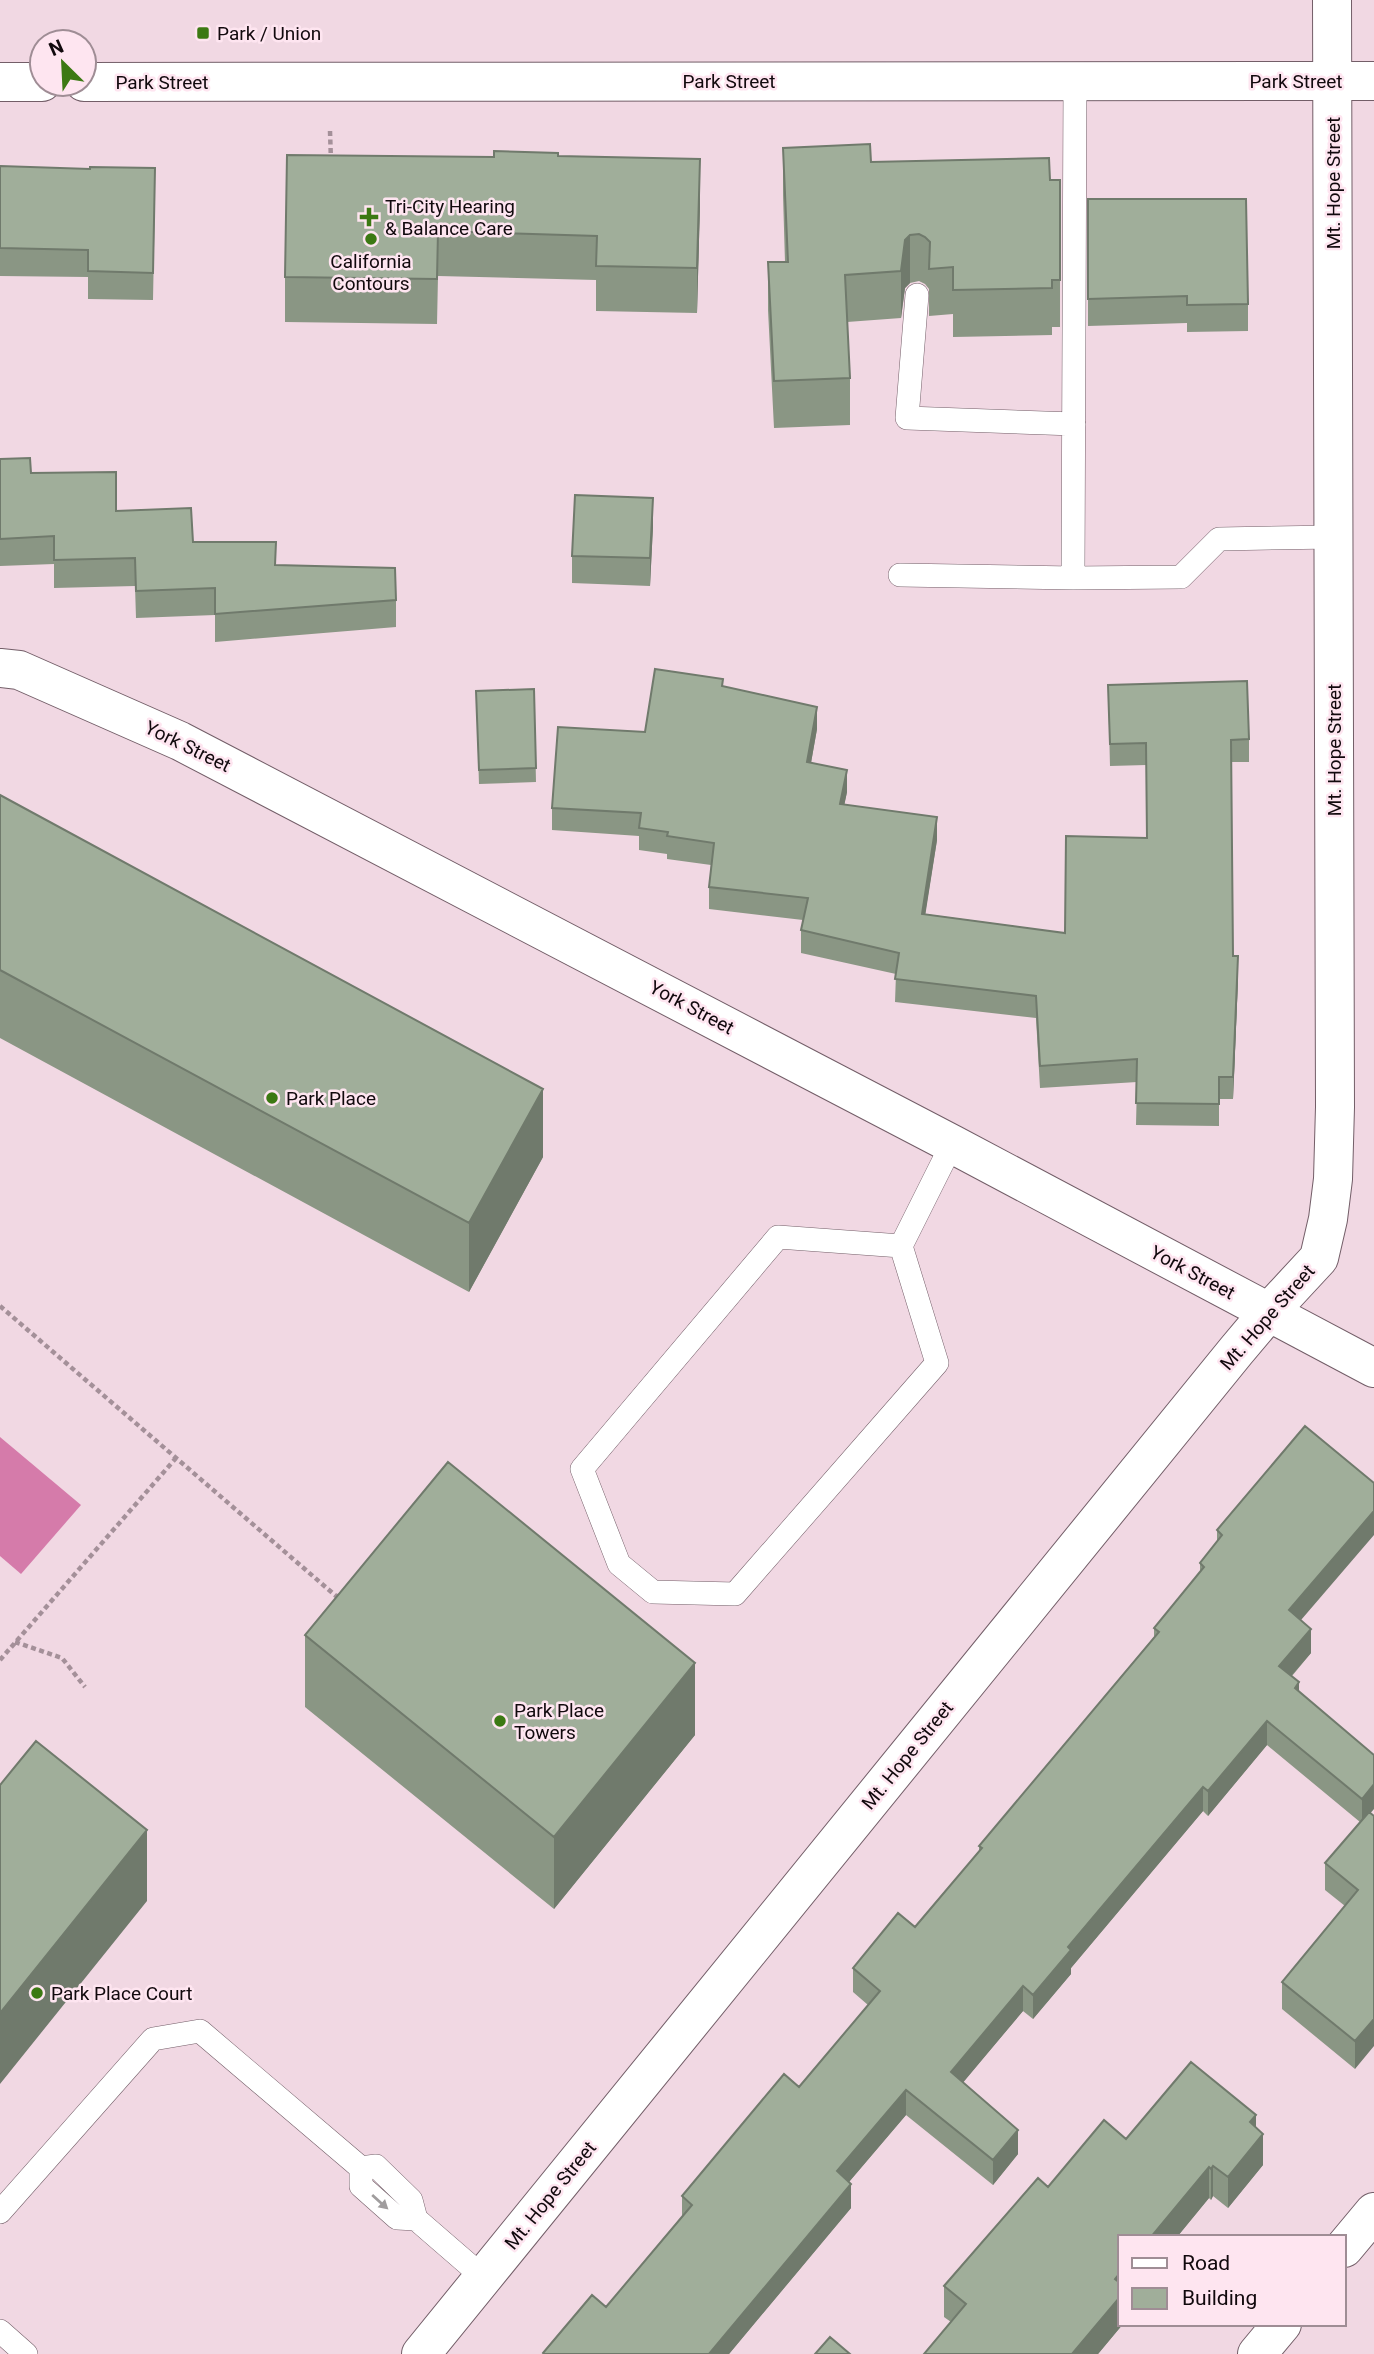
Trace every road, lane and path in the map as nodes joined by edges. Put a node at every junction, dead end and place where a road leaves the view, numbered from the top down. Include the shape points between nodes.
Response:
1 (1332, 0) edge
2 (1075, 81) junction
3 (1333, 81) junction
4 (0, 82) edge
5 (28, 82) edge
6 (98, 82) edge
7 (1374, 82) edge
8 (330, 127) dead end
9 (331, 163) edge
10 (917, 295) dead end
11 (1074, 424) junction
12 (1334, 537) junction
13 (900, 575) dead end
14 (1073, 578) junction
15 (0, 668) edge
16 (952, 1144) junction
17 (901, 1246) junction
18 (0, 1307) edge
19 (1268, 1313) junction
20 (1374, 1368) edge
21 (176, 1458) junction
22 (350, 1598) edge
23 (15, 1642) junction
24 (0, 1660) edge
25 (85, 1686) dead end
26 (0, 2212) edge
27 (1374, 2212) edge
28 (1346, 2246) edge
29 (484, 2277) junction
30 (1280, 2326) edge
31 (0, 2331) edge
32 (26, 2354) edge
33 (421, 2354) edge
34 (1257, 2354) edge

1 - 3 street, Mt. Hope Street
2 - 3 street, Park Street
2 - 6 street, Park Street
2 - 11 lane
3 - 7 street, Park Street
3 - 12 street, Mt. Hope Street
4 - 5 street
8 - 9 path
10 - 11 lane via 907,418
11 - 14 lane
12 - 14 lane via 1219,540 1181,577
12 - 19 street, Mt. Hope Street via 1333,1179 1319,1258
13 - 14 lane
15 - 16 street, York Street via 19,670 180,741
16 - 17 lane
16 - 19 street, York Street
17 - 17 lane via 778,1237 582,1469 619,1564 653,1592 735,1594 937,1363
18 - 21 path
19 - 20 street, York Street
19 - 29 street, Mt. Hope Street
21 - 22 path via 336,1595
21 - 23 path
23 - 24 path
23 - 25 path via 62,1658
26 - 29 lane via 153,2039 200,2031 361,2168 376,2166 411,2200 416,2219
27 - 28 street
29 - 33 street, Mt. Hope Street
30 - 34 street
31 - 32 lane

